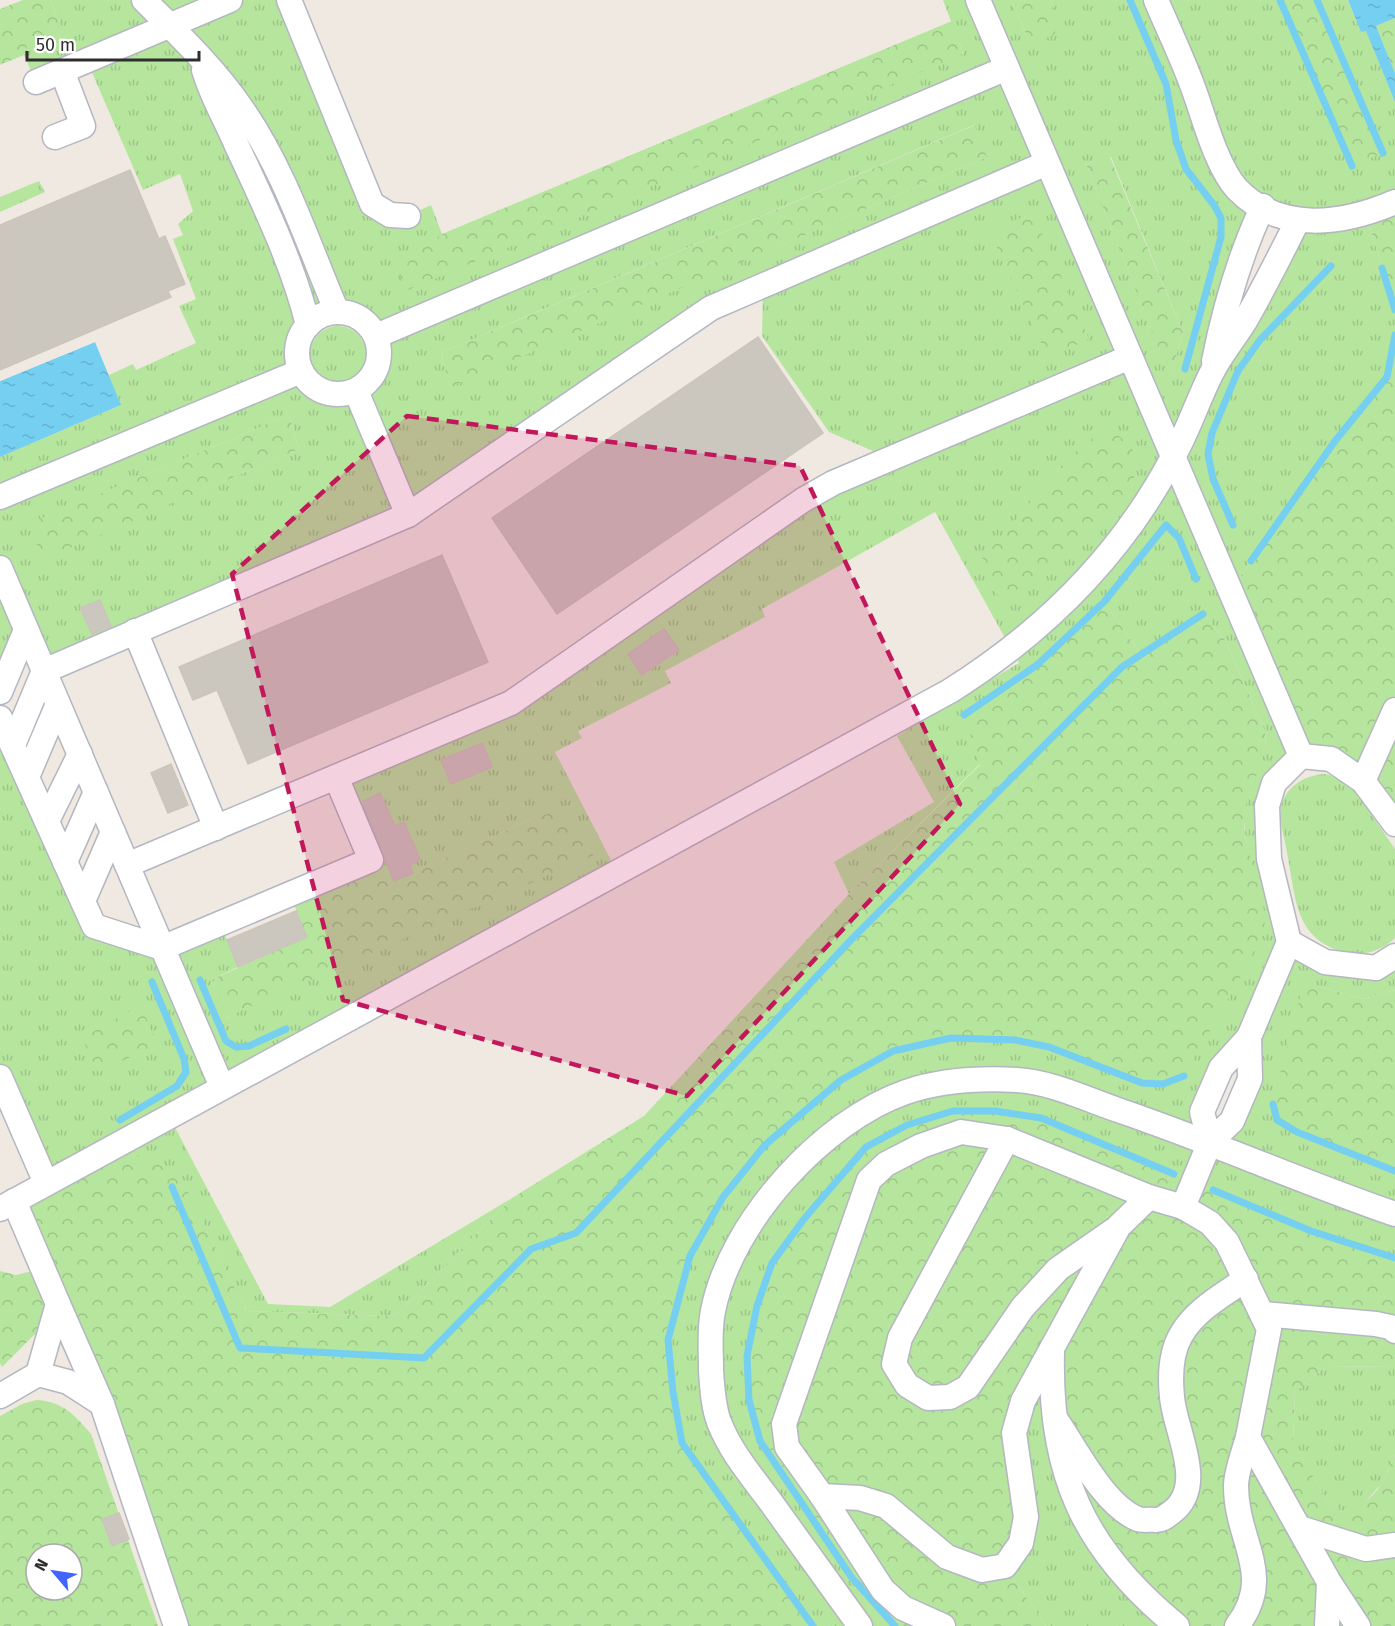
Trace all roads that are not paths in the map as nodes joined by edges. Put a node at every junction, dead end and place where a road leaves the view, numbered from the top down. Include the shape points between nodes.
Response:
1 (144, 0) edge
2 (230, 0) edge
3 (289, 0) edge
4 (978, 0) edge
5 (1156, 0) edge
6 (169, 26) junction
7 (202, 62) junction
8 (1007, 68) junction
9 (62, 71) junction
10 (36, 82) dead end
11 (55, 137) dead end
12 (1047, 163) junction
13 (1395, 202) edge
14 (1263, 206) junction
15 (408, 216) dead end
16 (1298, 220) junction
17 (337, 312) junction
18 (308, 326) junction
19 (376, 336) junction
20 (1130, 357) junction
21 (301, 371) junction
22 (1211, 373) junction
23 (356, 391) junction
24 (1173, 458) junction
25 (0, 497) edge
26 (408, 515) junction
27 (0, 568) edge
28 (27, 630) junction
29 (135, 631) junction
30 (44, 671) junction
31 (0, 692) edge
32 (58, 704) junction
33 (1395, 710) edge
34 (0, 718) edge
35 (13, 745) junction
36 (80, 754) junction
37 (1301, 756) junction
38 (27, 777) junction
39 (336, 777) junction
40 (1363, 781) junction
41 (96, 792) junction
42 (47, 822) junction
43 (1395, 824) edge
44 (216, 828) junction
45 (113, 832) junction
46 (65, 862) junction
47 (127, 865) junction
48 (83, 901) junction
49 (1289, 942) junction
50 (162, 948) junction
51 (1393, 962) edge
52 (0, 1077) edge
53 (222, 1087) junction
54 (1007, 1139) junction
55 (1210, 1142) junction
56 (46, 1184) junction
57 (1149, 1197) junction
58 (7, 1205) edge
59 (1183, 1207) junction
60 (1395, 1214) edge
61 (1119, 1226) junction
62 (1246, 1279) junction
63 (58, 1304) junction
64 (1263, 1314) junction
65 (1393, 1328) edge
66 (1052, 1351) junction
67 (38, 1374) junction
68 (0, 1396) edge
69 (102, 1404) junction
70 (1055, 1418) junction
71 (1248, 1437) junction
72 (822, 1496) junction
73 (1300, 1528) junction
74 (1395, 1545) edge
75 (1329, 1582) junction
76 (176, 1626) edge
77 (860, 1626) edge
78 (943, 1626) edge
79 (1177, 1626) edge
80 (1237, 1626) edge
81 (1328, 1626) edge
82 (1358, 1626) edge

1 - 6 lane
2 - 6 lane
3 - 15 lane via 372,204 390,215
4 - 8 lane
5 - 14 lane via 1222,162 1237,188
6 - 7 lane
6 - 9 lane
7 - 17 lane via 243,110 274,165
7 - 18 lane via 211,93 300,294
8 - 12 lane
8 - 19 lane
9 - 10 lane
9 - 11 lane via 83,126
12 - 20 lane
12 - 26 lane via 711,308
13 - 16 lane via 1325,222
14 - 16 lane
14 - 22 lane via 1242,251 1226,301
16 - 22 lane via 1244,322
17 - 18 lane via 321,316
17 - 19 lane via 359,318
18 - 21 lane via 297,355
19 - 23 lane via 380,352 377,368
20 - 24 lane
20 - 39 lane via 833,483 512,703
21 - 23 lane via 310,384 324,392 340,395
21 - 25 lane
22 - 24 lane
23 - 26 lane
24 - 37 lane
24 - 53 lane via 1130,527 1094,572 1045,623 996,662 950,691
26 - 29 lane
27 - 28 lane
28 - 30 lane
28 - 31 lane
29 - 30 lane
29 - 44 lane
30 - 32 lane
30 - 35 lane
32 - 36 lane
32 - 38 lane
33 - 40 lane
34 - 35 lane
35 - 38 lane
36 - 41 lane
36 - 42 lane
37 - 40 lane via 1331,759
37 - 49 lane via 1274,783 1267,806 1269,859
38 - 42 lane
39 - 44 lane
39 - 50 lane via 371,860
40 - 43 lane
41 - 45 lane
41 - 46 lane
42 - 46 lane
44 - 47 lane
45 - 47 lane
45 - 48 lane
46 - 48 lane
47 - 50 lane
48 - 50 lane via 94,926
49 - 51 lane via 1325,962 1376,968
49 - 55 lane via 1249,1037 1250,1079 1232,1121
50 - 53 lane
52 - 56 lane
53 - 56 lane
54 - 57 lane
54 - 61 lane via 900,1338 894,1364 907,1385 928,1398 950,1396 968,1387 1023,1307 1058,1269
54 - 72 lane via 961,1132 886,1164 869,1180 784,1424 787,1447
55 - 59 lane
55 - 60 lane
55 - 77 lane via 1021,1080 950,1081 906,1092 868,1109 834,1134 765,1202 727,1268 713,1311 712,1389 719,1422 742,1462
56 - 58 lane
57 - 59 lane
57 - 61 lane
58 - 63 lane
59 - 62 lane via 1210,1223 1227,1242
61 - 66 lane
62 - 64 lane
62 - 70 lane via 1199,1311 1180,1335 1172,1365 1172,1397 1188,1468 1188,1490 1179,1506 1161,1520 1138,1519 1116,1503 1090,1472
63 - 67 lane
63 - 69 lane
64 - 65 lane
64 - 71 lane via 1269,1329
66 - 70 lane
66 - 72 lane via 1023,1401 1014,1433 1026,1517 1021,1544 1005,1566 981,1570 947,1557 886,1506 860,1498
67 - 68 lane
67 - 69 lane via 68,1382
69 - 76 lane
70 - 79 lane via 1063,1466 1080,1513 1104,1553
71 - 73 lane
71 - 80 lane via 1236,1485 1240,1523 1256,1572 1253,1601
72 - 78 lane via 882,1590 903,1608
73 - 74 lane via 1366,1549
73 - 75 lane
75 - 81 lane
75 - 82 lane

